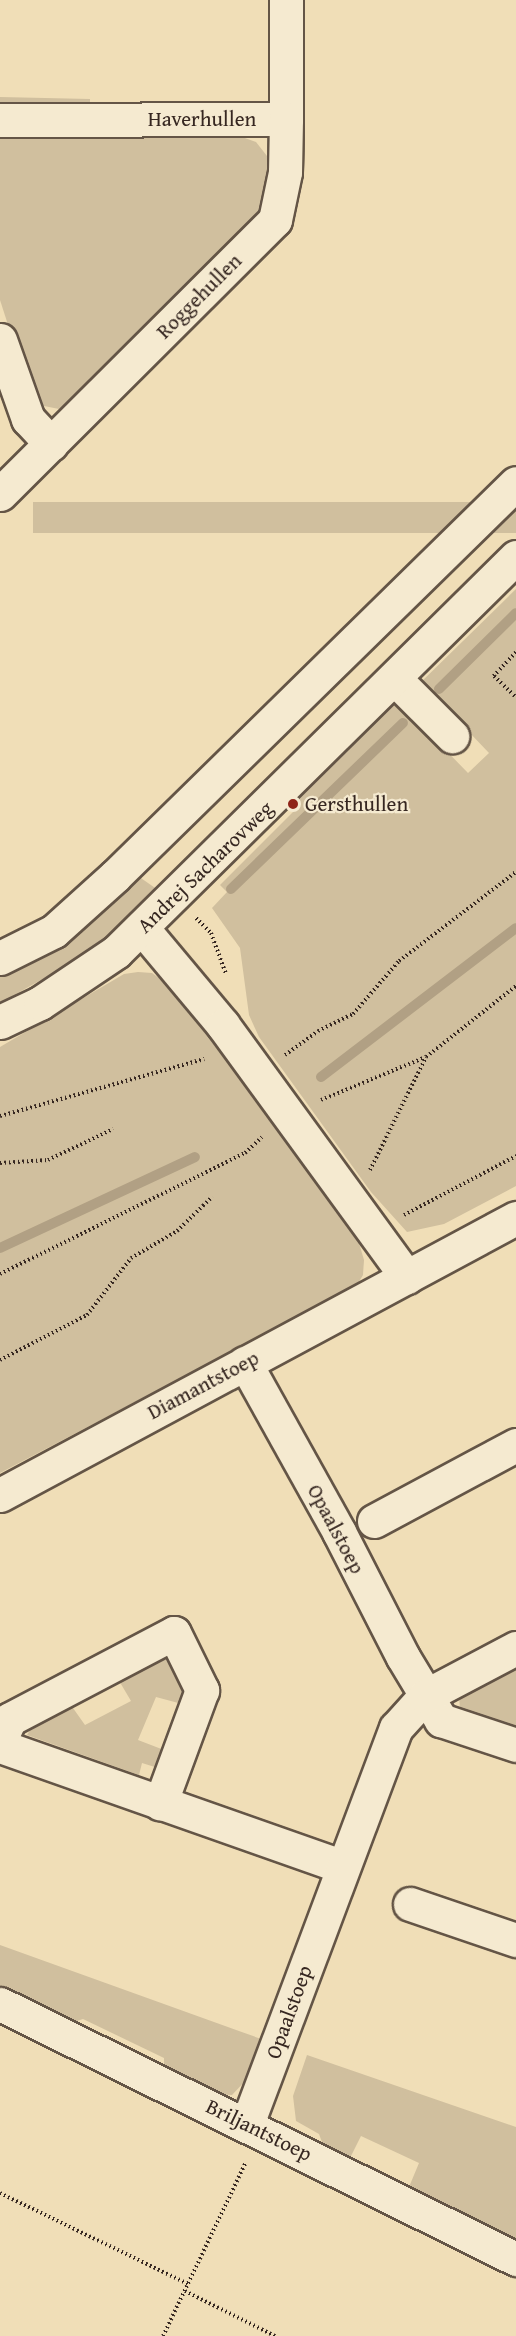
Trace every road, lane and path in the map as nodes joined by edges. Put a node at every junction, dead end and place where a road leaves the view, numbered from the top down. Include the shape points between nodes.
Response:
1 (286, 0) edge
2 (286, 119) junction
3 (0, 120) edge
4 (0, 340) edge
5 (51, 444) junction
6 (516, 483) edge
7 (0, 494) edge
8 (516, 557) edge
9 (516, 652) edge
10 (394, 678) junction
11 (516, 698) edge
12 (452, 736) dead end
13 (516, 872) edge
14 (142, 928) junction
15 (0, 958) edge
16 (0, 1022) edge
17 (426, 1057) dead end
18 (249, 1061) junction
19 (0, 1116) edge
20 (113, 1129) dead end
21 (516, 1156) edge
22 (0, 1163) edge
23 (212, 1197) dead end
24 (353, 1203) junction
25 (516, 1218) edge
26 (374, 1230) junction
27 (407, 1277) junction
28 (0, 1360) edge
29 (245, 1363) junction
30 (516, 1445) edge
31 (0, 1495) edge
32 (374, 1521) dead end
33 (516, 1648) edge
34 (425, 1696) junction
35 (0, 1740) edge
36 (0, 1746) edge
37 (516, 1746) edge
38 (160, 1804) junction
39 (341, 1866) junction
40 (410, 1904) dead end
41 (516, 1940) edge
42 (0, 2004) edge
43 (254, 2128) junction
44 (0, 2193) edge
45 (516, 2259) edge
46 (188, 2284) junction
47 (185, 2291) junction
48 (163, 2336) edge
49 (275, 2336) edge

1 - 2 street, Haverhullen
2 - 3 street, Haverhullen
2 - 5 street, Roggehullen via 285,172 275,220
4 - 5 street via 28,419
5 - 7 street, Roggehullen
6 - 15 street via 115,876 54,931
8 - 10 street, Andrej Sacharovweg
9 - 11 path via 494,676
10 - 12 street
10 - 14 street, Andrej Sacharovweg
13 - 18 path via 399,961 352,1014
14 - 16 street, Andrej Sacharovweg via 91,971
14 - 18 street
17 - 24 path
18 - 19 path
18 - 24 street
20 - 22 path via 48,1160
21 - 26 path
23 - 28 path via 177,1231 130,1258 87,1315
24 - 26 street
25 - 27 street, Diamantstoep
26 - 27 street
27 - 29 street, Diamantstoep
29 - 31 street, Diamantstoep
29 - 34 street, Opaalstoep
30 - 32 street
33 - 34 street, Opaalstoep
34 - 37 street, Opaalstoep via 441,1720
34 - 39 street, Opaalstoep via 396,1728
35 - 38 street via 10,1719 174,1634 202,1690
36 - 38 street
38 - 39 street
39 - 43 street, Opaalstoep
40 - 41 street
42 - 43 street, Briljantstoep
43 - 45 street, Briljantstoep
43 - 46 path
44 - 46 path
46 - 47 path
47 - 48 path
47 - 49 path

